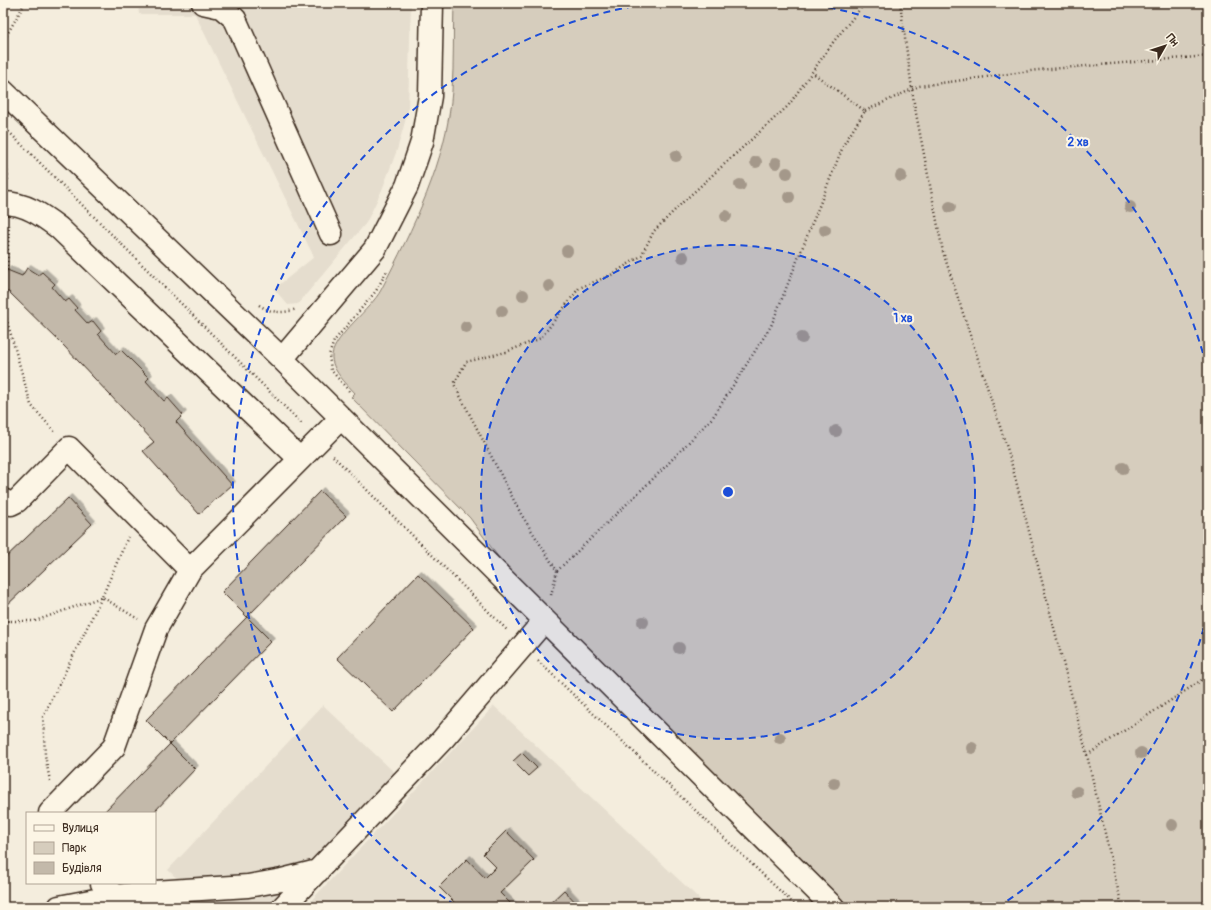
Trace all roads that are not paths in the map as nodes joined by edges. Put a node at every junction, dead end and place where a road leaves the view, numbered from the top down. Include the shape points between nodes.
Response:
1 (203, 3) edge
2 (432, 3) edge
3 (3, 91) edge
4 (6, 203) edge
5 (331, 234) dead end
6 (282, 359) junction
7 (342, 418) junction
8 (300, 460) junction
9 (3, 500) edge
10 (190, 570) junction
11 (544, 621) junction
12 (52, 810) edge
13 (318, 871) junction
14 (154, 892) junction
15 (108, 895) edge
16 (59, 907) edge
17 (171, 907) edge
18 (283, 907) edge
19 (833, 907) edge

1 - 5 street via 221,7 235,20
2 - 6 street via 430,96 422,142 407,186 375,249
3 - 6 street
4 - 8 street via 37,211 59,228
6 - 7 street
7 - 8 street
7 - 11 street
8 - 10 street
9 - 10 street via 11,504 17,501 69,448
10 - 12 street via 156,629 114,747
11 - 13 street via 443,739
11 - 19 street
13 - 14 street via 248,886
13 - 18 street
14 - 15 street
14 - 17 street
15 - 16 street

